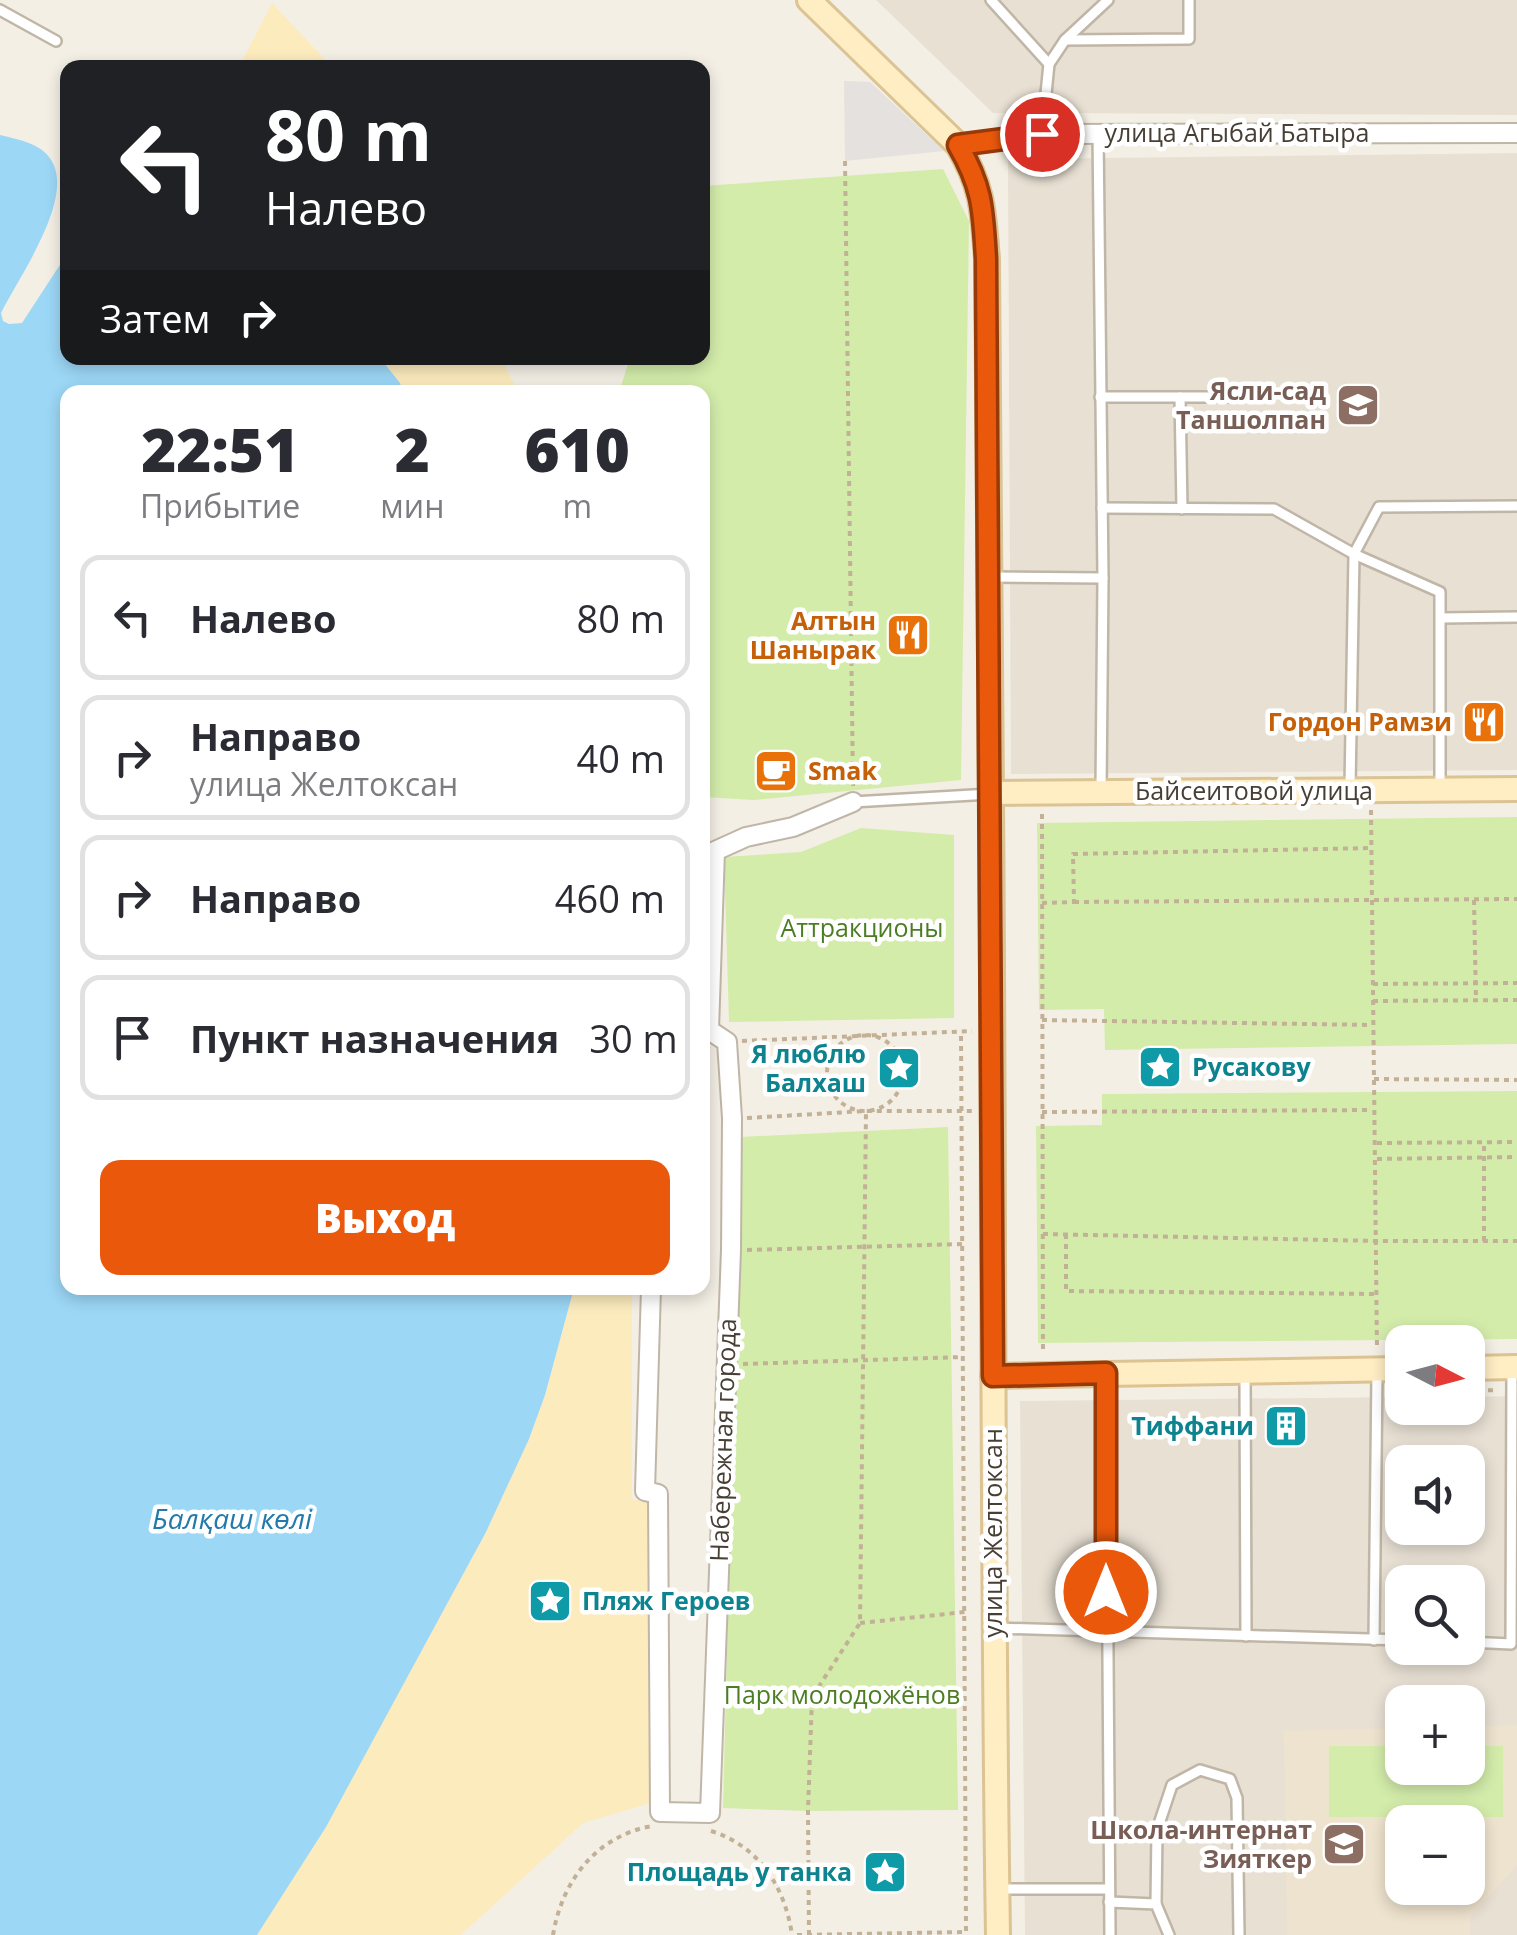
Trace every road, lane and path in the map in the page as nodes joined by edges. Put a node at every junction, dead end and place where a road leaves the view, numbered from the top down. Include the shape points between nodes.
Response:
1 (809, 0) edge
2 (991, 0) edge
3 (1108, 0) edge
4 (1189, 0) edge
5 (0, 10) edge
6 (56, 40) dead end
7 (1065, 40) junction
8 (1048, 64) junction
9 (1098, 133) junction
10 (1042, 134) junction
11 (1517, 134) edge
12 (958, 145) junction
13 (845, 161) dead end
14 (1100, 397) junction
15 (1180, 397) junction
16 (1229, 397) dead end
17 (1517, 506) edge
18 (1102, 508) junction
19 (1182, 509) junction
20 (1354, 554) junction
21 (987, 576) junction
22 (1103, 578) junction
23 (1517, 617) edge
24 (1440, 618) junction
25 (1517, 789) edge
26 (1360, 790) junction
27 (1440, 790) junction
28 (1102, 792) junction
29 (1042, 793) junction
30 (991, 794) junction
31 (853, 802) junction
32 (1372, 848) junction
33 (1474, 900) junction
34 (1517, 900) edge
35 (1372, 901) junction
36 (1074, 902) junction
37 (1042, 903) junction
38 (710, 940) edge
39 (1517, 983) edge
40 (1373, 984) junction
41 (1474, 984) junction
42 (1476, 1000) junction
43 (1517, 1000) edge
44 (1373, 1001) junction
45 (1042, 1020) junction
46 (1374, 1025) junction
47 (992, 1030) junction
48 (961, 1031) junction
49 (710, 1032) edge
50 (863, 1034) junction
51 (727, 1042) junction
52 (1374, 1079) junction
53 (1517, 1080) edge
54 (962, 1110) junction
55 (1374, 1110) junction
56 (866, 1111) junction
57 (991, 1112) junction
58 (1042, 1112) junction
59 (732, 1118) junction
60 (1484, 1142) junction
61 (1517, 1142) edge
62 (1375, 1143) junction
63 (1484, 1157) junction
64 (1517, 1157) edge
65 (1375, 1159) junction
66 (1042, 1234) junction
67 (1066, 1234) junction
68 (1376, 1241) junction
69 (1484, 1241) junction
70 (1517, 1241) edge
71 (963, 1244) junction
72 (864, 1248) junction
73 (731, 1250) junction
74 (1376, 1294) junction
75 (651, 1295) edge
76 (963, 1357) junction
77 (863, 1361) junction
78 (724, 1365) junction
79 (1377, 1369) junction
80 (1385, 1369) edge
81 (1245, 1370) junction
82 (1485, 1371) edge
83 (1106, 1373) junction
84 (1042, 1374) junction
85 (1513, 1375) edge
86 (993, 1376) junction
87 (1485, 1385) edge
88 (1514, 1594) edge
89 (965, 1612) junction
90 (860, 1623) junction
91 (993, 1628) junction
92 (1105, 1631) junction
93 (1246, 1636) junction
94 (1374, 1640) junction
95 (1385, 1640) edge
96 (1485, 1643) edge
97 (1514, 1645) edge
98 (658, 1826) dead end
99 (701, 1828) dead end
100 (998, 1889) junction
101 (1109, 1889) junction
102 (1109, 1902) junction
103 (1156, 1904) junction
104 (553, 1935) edge
105 (795, 1935) edge
106 (810, 1935) edge
107 (998, 1935) edge
108 (1110, 1935) edge
109 (1169, 1935) edge
110 (1239, 1935) edge

1 - 12 street, улица Желтоксан
2 - 8 lane
3 - 7 lane
4 - 7 lane via 1189,39
5 - 6 lane
7 - 8 lane
8 - 10 lane
9 - 10 street, улица Агыбай Батыра
9 - 11 street, улица Агыбай Батыра
9 - 14 lane
10 - 12 street, улица Агыбай Батыра
12 - 21 street, улица Желтоксан via 976,175 984,211
13 - 31 path
14 - 15 lane
14 - 18 lane
15 - 16 lane
15 - 19 lane
17 - 20 lane via 1379,507
18 - 19 lane
18 - 22 lane
19 - 20 lane via 1274,509
20 - 24 lane via 1440,592
20 - 26 lane
21 - 22 lane
21 - 30 street, улица Желтоксан
22 - 28 lane
23 - 24 lane
24 - 27 lane
25 - 27 street, Байсеитовой улица
26 - 27 street, Байсеитовой улица
26 - 28 street, Байсеитовой улица
26 - 32 path
28 - 29 street, Байсеитовой улица
29 - 30 street, Байсеитовой улица
29 - 37 path
30 - 31 lane
30 - 47 street, улица Желтоксан
31 - 38 street via 714,851
32 - 35 path
32 - 36 path via 1073,854
33 - 34 path
33 - 35 path
33 - 41 path
35 - 36 path
35 - 40 path
36 - 37 path
37 - 45 path
39 - 41 path
40 - 41 path
40 - 44 path
41 - 42 path
42 - 43 path
42 - 44 path
44 - 46 path
45 - 46 path
45 - 58 path
46 - 52 path
47 - 48 path
47 - 57 street, улица Желтоксан
48 - 50 path
48 - 54 path
49 - 51 street
50 - 51 path
50 - 56 path via 836,1046 826,1074 838,1101
50 - 56 path via 891,1044 903,1072 893,1099
51 - 59 street, Набережная города
52 - 53 path
52 - 55 path
54 - 56 path
54 - 57 path
54 - 71 path
55 - 58 path
55 - 62 path
56 - 59 path
56 - 72 path
57 - 86 street, улица Желтоксан
58 - 66 path
59 - 73 street, Набережная города
60 - 61 path
60 - 62 path
60 - 63 path
62 - 65 path
63 - 64 path
63 - 65 path
63 - 69 path
65 - 68 path
66 - 67 path
66 - 84 path
67 - 68 path
67 - 74 path via 1066,1291
68 - 69 path
68 - 74 path
69 - 70 path
71 - 72 path
71 - 76 path
72 - 73 path
72 - 77 path
73 - 78 street, Набережная города
74 - 79 path
75 - 78 street, Набережная города via 646,1491 658,1494 660,1812 710,1813
76 - 77 path
76 - 89 path
77 - 78 path
77 - 90 path
79 - 80 street
79 - 81 street
79 - 94 lane
81 - 83 street
81 - 93 lane
82 - 85 street
83 - 84 street
83 - 92 lane
84 - 86 street
85 - 87 path
85 - 88 lane
86 - 91 street, улица Желтоксан
88 - 97 lane
89 - 90 path
89 - 106 path via 966,1932
90 - 106 path via 812,1696
91 - 92 lane
91 - 100 street, улица Желтоксан
92 - 93 lane
92 - 101 lane
93 - 94 lane
94 - 95 lane
96 - 97 lane
98 - 104 path via 627,1833 582,1866 562,1898
99 - 105 path via 736,1842 764,1866 784,1898
100 - 101 lane
100 - 107 street, улица Желтоксан
101 - 102 lane
102 - 103 lane
102 - 108 lane
103 - 109 lane
103 - 110 lane via 1157,1830 1172,1784 1200,1770 1230,1779 1238,1798
105 - 106 path

